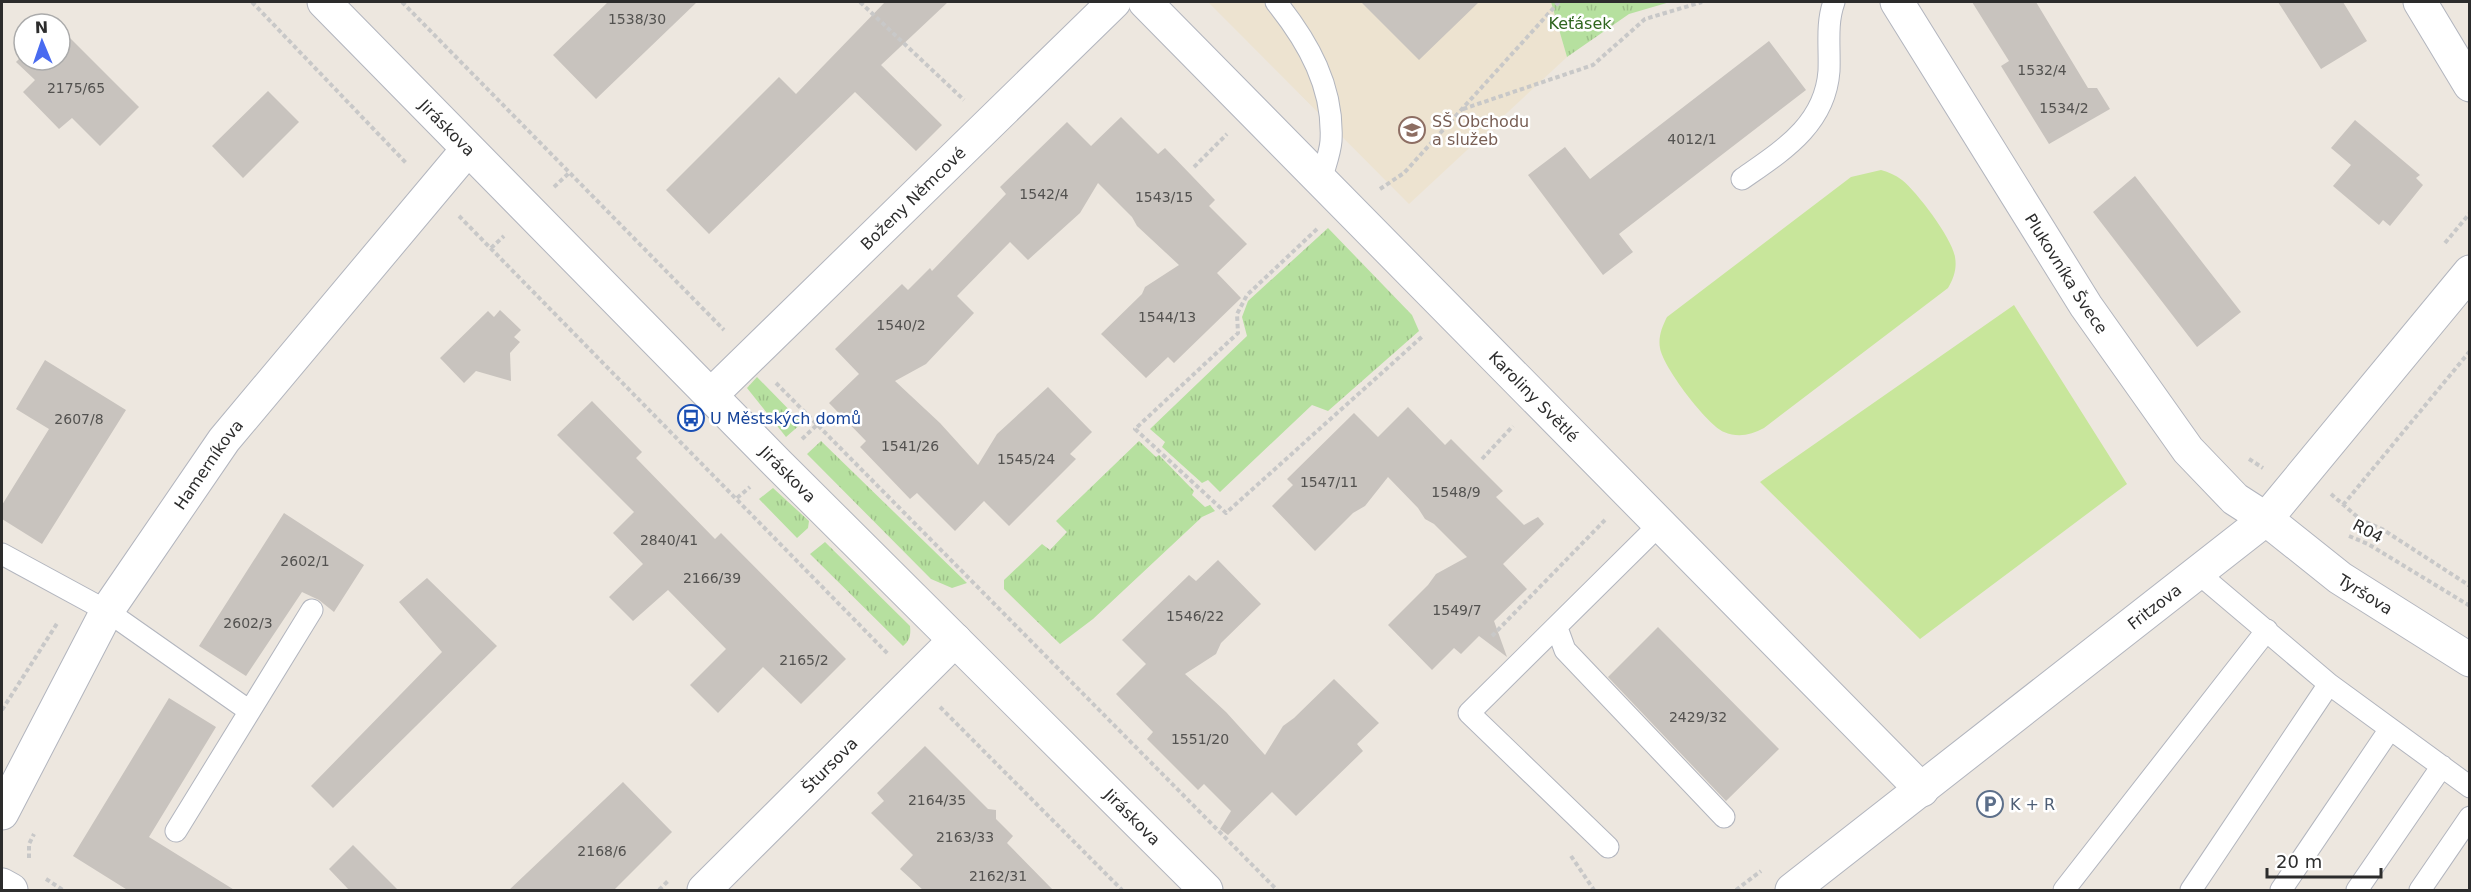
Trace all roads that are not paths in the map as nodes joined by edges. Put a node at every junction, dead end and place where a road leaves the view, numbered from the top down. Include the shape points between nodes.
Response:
1 (324, 2) edge
2 (1114, 2) edge
3 (1145, 2) edge
4 (1276, 2) edge
5 (1834, 2) edge
6 (1897, 2) edge
7 (2420, 2) edge
8 (2469, 85) edge
9 (467, 150) junction
10 (1742, 179) dead end
11 (1321, 181) junction
12 (2469, 272) edge
13 (711, 395) junction
14 (2266, 519) junction
15 (1659, 525) junction
16 (2, 555) edge
17 (2198, 573) junction
18 (312, 610) dead end
19 (107, 611) junction
20 (1557, 628) junction
21 (2267, 630) junction
22 (955, 640) junction
23 (2469, 660) edge
24 (2329, 684) junction
25 (248, 710) junction
26 (2390, 729) junction
27 (2442, 766) junction
28 (2469, 787) edge
29 (1922, 790) junction
30 (2, 813) edge
31 (1724, 817) dead end
32 (2469, 817) edge
33 (176, 831) dead end
34 (1608, 847) dead end
35 (2, 885) edge
36 (11, 891) edge
37 (704, 891) edge
38 (1206, 891) edge
39 (1792, 891) edge
40 (2064, 891) edge
41 (2191, 891) edge
42 (2281, 891) edge
43 (2357, 891) edge
44 (2420, 891) edge

1 - 9 street, Jiráskova
2 - 13 street, Boženy Němcové
3 - 11 street, Karoliny Světlé
4 - 11 lane via 1300,32 1320,72 1329,107 1331,142
5 - 10 lane via 1830,13 1827,85 1813,121 1793,144
6 - 14 street, Plukovníka Švece via 2126,365 2187,450 2235,499
7 - 8 street
9 - 13 street, Jiráskova
9 - 19 street, Hamerníkova via 224,440
11 - 15 street, Karoliny Světlé
12 - 14 street, Fritzova
13 - 22 street, Jiráskova
14 - 17 street, Fritzova
14 - 23 street, Tyršova via 2340,578
15 - 20 lane
15 - 29 street, Karoliny Světlé
16 - 19 lane
17 - 21 lane
17 - 29 street, Fritzova
18 - 25 lane
19 - 25 lane
19 - 30 street, Hamerníkova
20 - 31 lane via 1565,650
20 - 34 lane via 1469,713
21 - 24 lane
21 - 40 lane
22 - 37 street, Štursova via 903,669
22 - 38 street, Jiráskova
24 - 26 lane
24 - 41 lane
25 - 33 lane
26 - 27 lane
26 - 42 lane
27 - 28 lane
27 - 43 lane
29 - 39 street, Fritzova
32 - 44 lane
35 - 36 street

